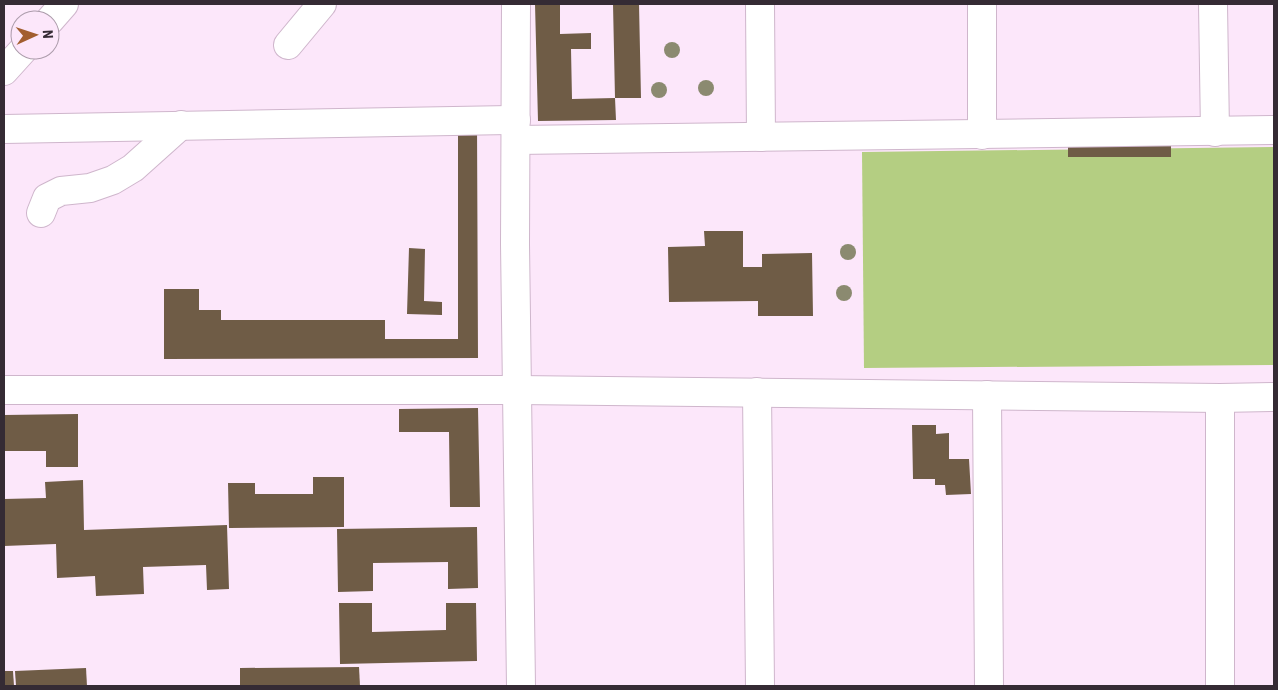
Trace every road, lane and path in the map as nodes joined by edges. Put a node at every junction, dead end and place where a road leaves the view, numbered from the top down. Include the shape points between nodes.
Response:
1 (322, 4) edge
2 (516, 4) edge
3 (760, 4) edge
4 (982, 4) edge
5 (1213, 4) edge
6 (288, 45) dead end
7 (14, 60) edge
8 (4, 71) edge
9 (181, 125) junction
10 (4, 129) edge
11 (516, 130) junction
12 (1274, 130) edge
13 (1215, 132) junction
14 (982, 135) junction
15 (761, 137) junction
16 (41, 213) dead end
17 (4, 390) edge
18 (518, 390) junction
19 (756, 392) junction
20 (987, 395) junction
21 (1274, 397) edge
22 (1220, 398) junction
23 (521, 686) edge
24 (760, 686) edge
25 (989, 686) edge
26 (1220, 686) edge

1 - 6 street
2 - 11 street
3 - 15 street
4 - 14 street
5 - 13 street
7 - 8 street
9 - 10 street
9 - 11 street
9 - 16 street via 133,168 90,188 61,191 47,198
11 - 15 street
11 - 18 street
12 - 13 street
13 - 14 street
14 - 15 street
17 - 18 street
18 - 19 street
18 - 23 street
19 - 20 street
19 - 24 street
20 - 22 street
20 - 25 street
21 - 22 street
22 - 26 street

